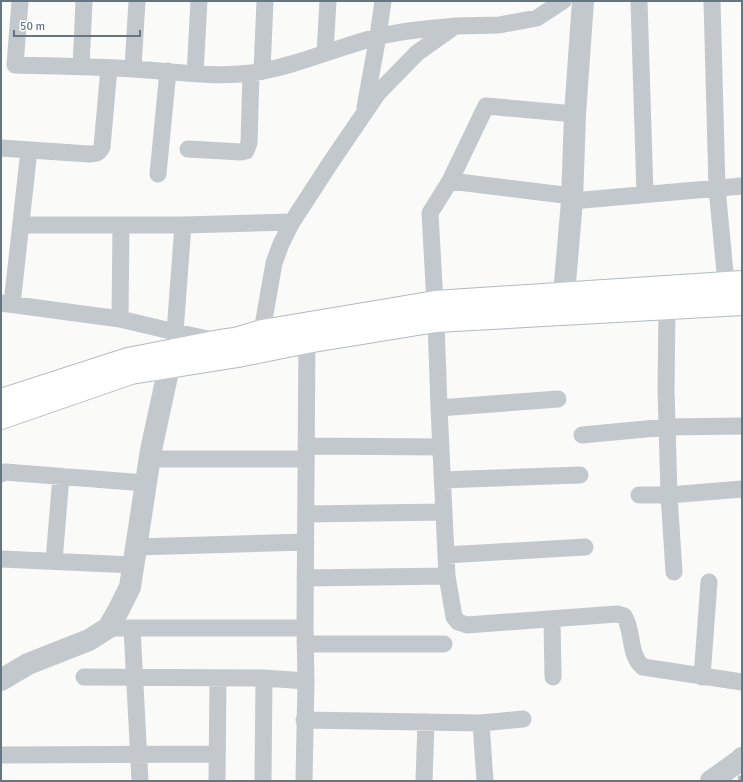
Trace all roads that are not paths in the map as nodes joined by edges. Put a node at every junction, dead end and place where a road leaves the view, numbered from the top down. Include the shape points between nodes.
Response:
1 (20, 1) edge
2 (84, 1) edge
3 (137, 1) edge
4 (199, 1) edge
5 (264, 1) edge
6 (328, 1) edge
7 (382, 1) edge
8 (563, 1) edge
9 (583, 1) edge
10 (639, 1) edge
11 (712, 1) edge
12 (455, 26) junction
13 (378, 36) junction
14 (325, 53) junction
15 (81, 67) junction
16 (109, 68) junction
17 (132, 68) junction
18 (168, 71) junction
19 (256, 72) junction
20 (195, 74) junction
21 (363, 114) junction
22 (575, 114) junction
23 (1, 148) edge
24 (188, 149) dead end
25 (29, 150) junction
26 (158, 174) dead end
27 (450, 181) junction
28 (742, 186) edge
29 (717, 188) junction
30 (645, 194) junction
31 (572, 198) junction
32 (292, 222) junction
33 (21, 225) junction
34 (121, 225) junction
35 (183, 225) junction
36 (734, 283) edge
37 (6, 304) edge
38 (564, 304) junction
39 (742, 304) edge
40 (667, 308) junction
41 (436, 312) junction
42 (120, 319) junction
43 (307, 333) junction
44 (262, 341) junction
45 (171, 350) junction
46 (558, 398) dead end
47 (1, 400) edge
48 (439, 408) junction
49 (1, 418) edge
50 (742, 426) edge
51 (667, 427) junction
52 (582, 435) dead end
53 (441, 447) junction
54 (306, 453) junction
55 (149, 459) junction
56 (1, 474) edge
57 (580, 475) dead end
58 (61, 476) junction
59 (442, 480) junction
60 (146, 483) junction
61 (742, 489) edge
62 (639, 495) dead end
63 (669, 495) junction
64 (444, 512) junction
65 (306, 514) junction
66 (306, 542) junction
67 (585, 546) dead end
68 (446, 555) junction
69 (135, 556) junction
70 (1, 559) edge
71 (54, 561) junction
72 (674, 572) dead end
73 (447, 576) junction
74 (305, 578) junction
75 (709, 582) dead end
76 (552, 619) junction
77 (108, 628) junction
78 (132, 628) junction
79 (305, 636) junction
80 (444, 644) dead end
81 (84, 677) dead end
82 (553, 677) dead end
83 (702, 677) junction
84 (134, 678) junction
85 (218, 678) junction
86 (264, 678) junction
87 (1, 680) edge
88 (306, 681) junction
89 (742, 682) edge
90 (523, 718) dead end
91 (304, 720) junction
92 (426, 722) junction
93 (481, 723) junction
94 (139, 754) junction
95 (217, 754) junction
96 (1, 755) edge
97 (742, 758) edge
98 (140, 781) edge
99 (217, 781) edge
100 (262, 781) edge
101 (304, 781) edge
102 (424, 781) edge
103 (485, 781) edge
104 (712, 781) edge

1 - 15 street via 15,65
2 - 15 street
3 - 17 street
4 - 20 street
5 - 19 street
6 - 14 street
7 - 13 street
8 - 12 street via 537,18 499,25
9 - 22 street
10 - 30 street
11 - 29 street
12 - 13 street
12 - 21 street via 417,53 378,93
13 - 14 street
13 - 21 street
14 - 19 street
15 - 16 street
16 - 17 street
16 - 25 street via 100,152 89,154
17 - 18 street
18 - 20 street
18 - 26 street
19 - 20 street
19 - 24 street via 250,144 246,151
21 - 32 street
22 - 27 street via 486,106
22 - 31 street
23 - 25 street
25 - 33 street
27 - 31 street
27 - 41 street via 430,213
28 - 29 street
29 - 30 street
29 - 36 street
30 - 31 street
31 - 38 street
32 - 35 street
32 - 44 street via 274,263
33 - 34 street
33 - 37 street
34 - 35 street
34 - 42 street
35 - 45 street
36 - 38 main road
37 - 42 street
38 - 40 main road
38 - 41 main road
39 - 40 main road
40 - 51 street
41 - 43 main road
41 - 48 street
42 - 45 street
43 - 44 main road
43 - 54 street
44 - 45 main road via 236,339
44 - 45 main road via 238,356
45 - 47 main road via 128,359
45 - 49 main road via 131,373
45 - 55 street
46 - 48 street
48 - 53 street
50 - 51 street
51 - 52 street
51 - 63 street
53 - 54 street
53 - 59 street
54 - 55 street
54 - 65 street
55 - 60 street
56 - 58 street via 5,472
57 - 59 street
58 - 60 street
58 - 71 street
59 - 64 street
60 - 69 street
61 - 63 street
62 - 63 street
63 - 72 street
64 - 65 street
64 - 68 street
65 - 66 street
66 - 69 street
66 - 74 street
67 - 68 street
68 - 73 street
69 - 71 street
69 - 77 street via 130,587
70 - 71 street
73 - 74 street
73 - 76 street via 454,617 462,624
74 - 79 street
75 - 83 street
76 - 82 street
76 - 83 street via 617,614 624,616 639,664
77 - 78 street
77 - 87 street via 90,640 28,664
78 - 79 street
78 - 84 street
79 - 80 street
79 - 88 street
81 - 84 street
83 - 89 street
84 - 85 street
84 - 94 street
85 - 86 street
85 - 95 street
86 - 88 street
86 - 100 street
88 - 91 street
90 - 93 street
91 - 92 street
91 - 101 street
92 - 93 street
92 - 102 street
93 - 103 street
94 - 95 street
94 - 96 street
94 - 98 street
95 - 99 street
97 - 104 street

